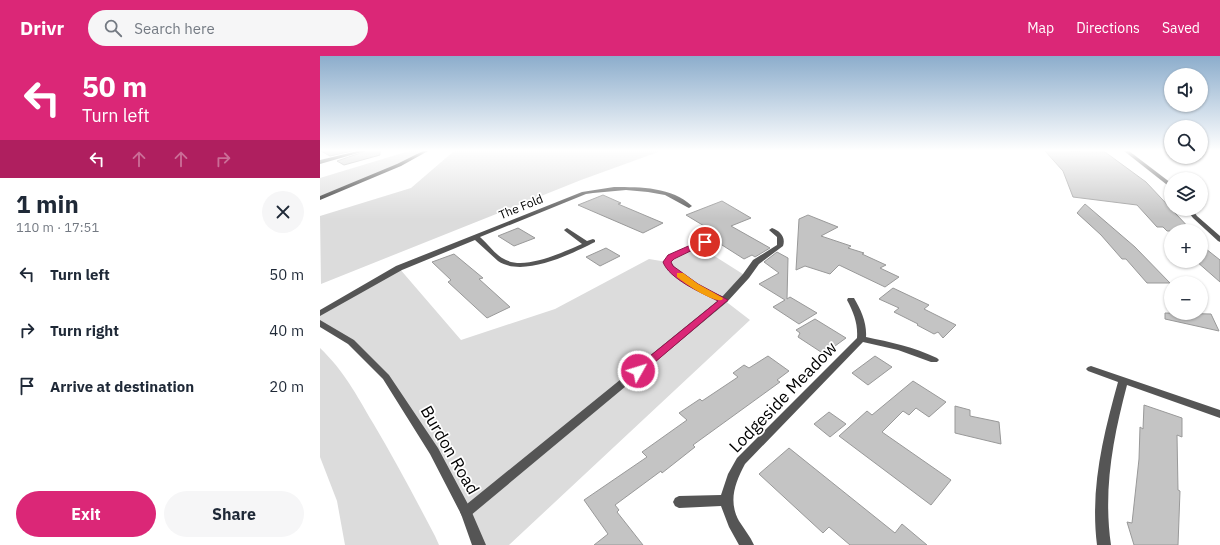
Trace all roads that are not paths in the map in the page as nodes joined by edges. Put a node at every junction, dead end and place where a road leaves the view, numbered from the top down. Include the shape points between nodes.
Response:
1 (378, 174) edge
2 (320, 197) edge
3 (689, 206) dead end
4 (1194, 216) edge
5 (567, 230) dead end
6 (772, 230) dead end
7 (476, 237) junction
8 (1220, 240) edge
9 (705, 242) dead end
10 (724, 300) junction
11 (851, 300) dead end
12 (320, 313) edge
13 (320, 324) edge
14 (861, 339) junction
15 (934, 360) dead end
16 (1091, 369) dead end
17 (1123, 382) junction
18 (1220, 414) edge
19 (726, 500) junction
20 (679, 502) dead end
21 (466, 512) junction
22 (479, 545) edge
23 (747, 545) edge
24 (1104, 545) edge

1 - 2 main road
3 - 7 street, The Fold via 666,194 633,189 596,190
4 - 8 street
5 - 7 street via 590,242 553,258 527,265 505,262
6 - 10 street via 781,236 780,246 756,262
7 - 12 street, The Fold via 399,268
9 - 10 street via 671,257 667,262 669,267 695,286
10 - 21 street
11 - 14 street via 863,326
13 - 21 street, Burdon Road via 351,342 386,377 434,451
14 - 15 street via 900,347
14 - 19 street, Lodgeside Meadow via 741,461 730,480
16 - 17 street
17 - 18 street
17 - 24 street via 1110,430 1102,480
19 - 20 street
19 - 23 street, Lodgeside Meadow via 732,523
21 - 22 street, Burdon Road

